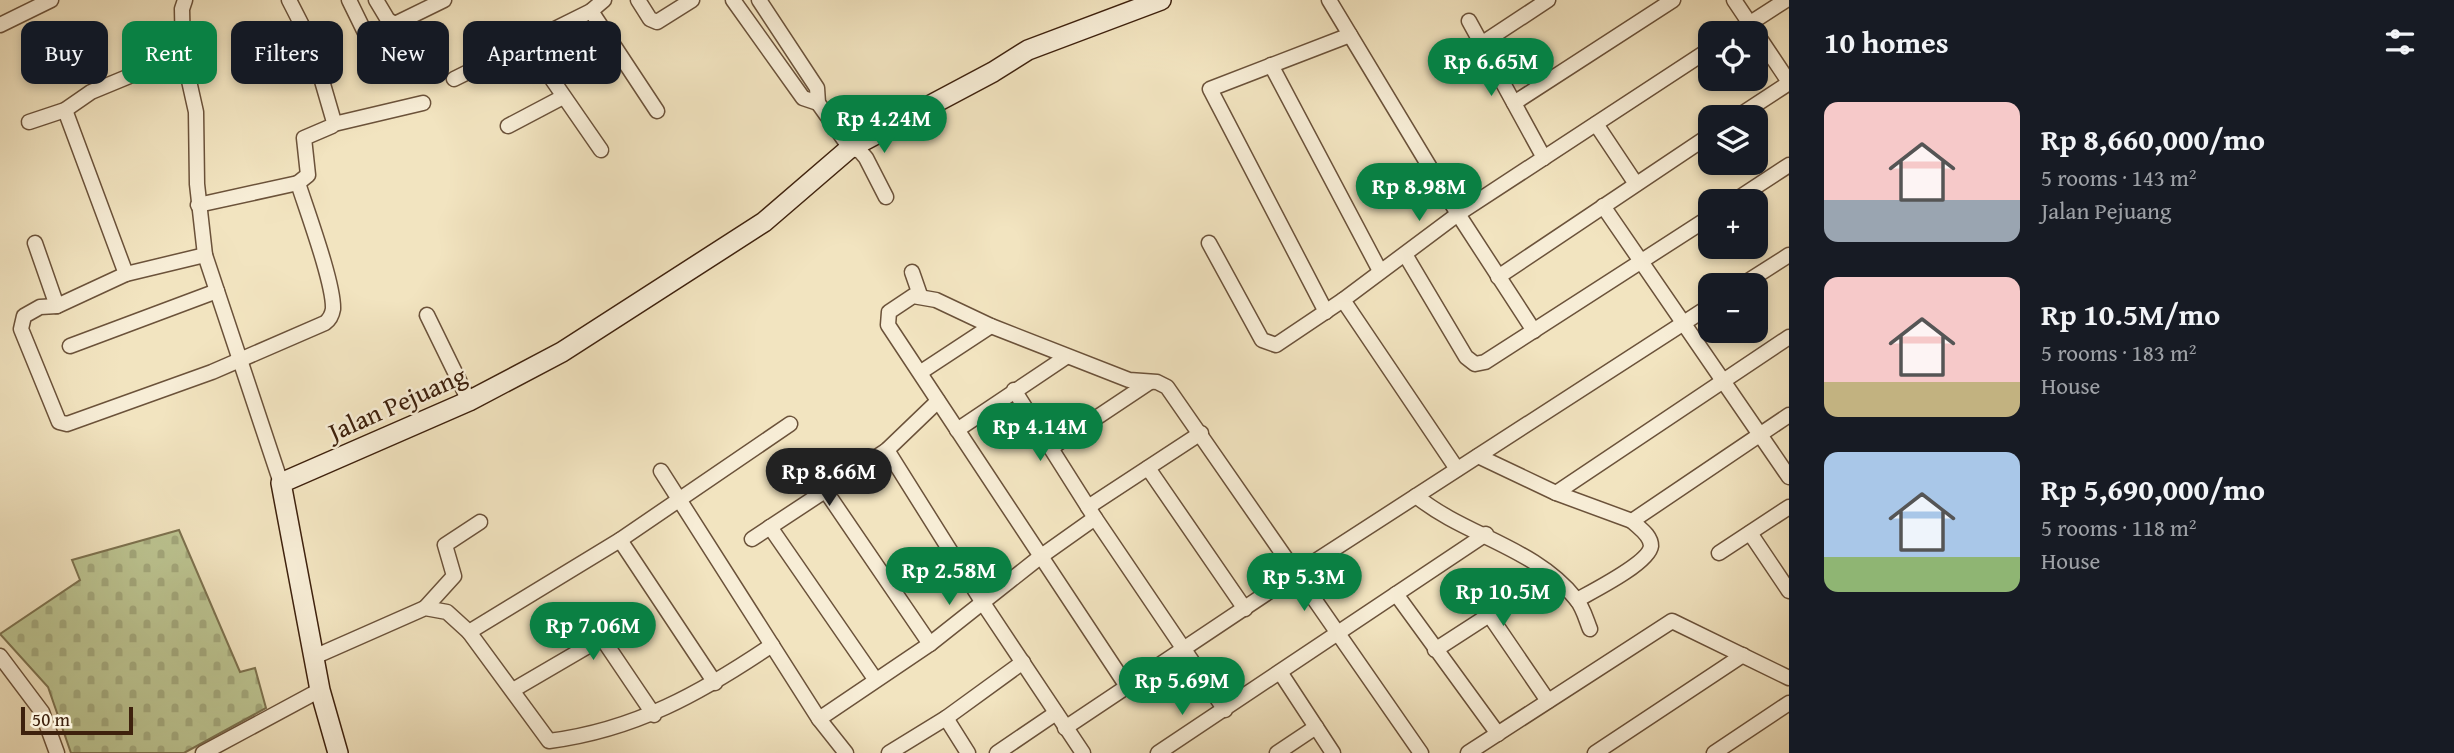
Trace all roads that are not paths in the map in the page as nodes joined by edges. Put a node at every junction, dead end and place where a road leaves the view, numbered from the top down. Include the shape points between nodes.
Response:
1 (51, 0) edge
2 (185, 0) edge
3 (289, 0) edge
4 (349, 0) edge
5 (376, 0) edge
6 (444, 0) edge
7 (604, 0) edge
8 (638, 0) edge
9 (692, 0) edge
10 (733, 0) edge
11 (759, 0) edge
12 (1161, 0) edge
13 (1329, 0) edge
14 (1548, 0) edge
15 (1673, 0) edge
16 (1734, 0) edge
17 (1786, 0) edge
18 (1653, 5) edge
19 (591, 11) junction
20 (742, 12) junction
21 (182, 21) edge
22 (359, 21) edge
23 (571, 21) edge
24 (1469, 21) dead end
25 (1749, 21) edge
26 (1753, 21) edge
27 (0, 25) edge
28 (1350, 35) junction
29 (1481, 44) junction
30 (1768, 50) edge
31 (1698, 58) edge
32 (1271, 65) junction
33 (463, 75) edge
34 (122, 79) edge
35 (454, 79) dead end
36 (1789, 82) edge
37 (190, 84) edge
38 (554, 84) edge
39 (563, 97) junction
40 (424, 103) dead end
41 (818, 103) junction
42 (1514, 103) junction
43 (1755, 105) edge
44 (65, 110) junction
45 (657, 111) dead end
46 (29, 122) dead end
47 (334, 124) junction
48 (1596, 124) junction
49 (508, 126) dead end
50 (1698, 143) edge
51 (850, 148) junction
52 (601, 150) dead end
53 (1544, 158) junction
54 (1789, 165) edge
55 (298, 183) junction
56 (1636, 184) junction
57 (1752, 189) edge
58 (886, 198) dead end
59 (198, 205) junction
60 (1603, 206) junction
61 (1458, 214) junction
62 (1698, 225) edge
63 (35, 243) dead end
64 (1209, 243) dead end
65 (205, 255) junction
66 (1789, 255) edge
67 (1406, 256) junction
68 (1642, 262) junction
69 (1380, 271) junction
70 (912, 272) dead end
71 (1761, 273) edge
72 (126, 274) junction
73 (1498, 277) junction
74 (217, 291) junction
75 (920, 295) junction
76 (1343, 300) junction
77 (57, 306) junction
78 (1326, 312) junction
79 (1698, 314) edge
80 (427, 315) dead end
81 (1685, 323) junction
82 (991, 326) junction
83 (1534, 331) junction
84 (1789, 337) edge
85 (69, 346) dead end
86 (1066, 356) junction
87 (240, 358) junction
88 (921, 372) junction
89 (1724, 381) junction
90 (1150, 382) junction
91 (1014, 390) junction
92 (469, 401) junction
93 (939, 401) junction
94 (1789, 415) edge
95 (790, 424) dead end
96 (957, 430) junction
97 (1201, 433) junction
98 (1759, 436) junction
99 (1051, 448) junction
100 (887, 450) junction
101 (1478, 456) junction
102 (1148, 468) junction
103 (1457, 469) junction
104 (661, 471) dead end
105 (1789, 477) edge
106 (281, 483) junction
107 (825, 489) junction
108 (1556, 493) junction
109 (1416, 496) junction
110 (679, 499) junction
111 (1789, 507) edge
112 (1092, 513) junction
113 (1632, 521) junction
114 (480, 522) dead end
115 (770, 527) junction
116 (1750, 533) junction
117 (1486, 534) junction
118 (752, 539) dead end
119 (620, 540) junction
120 (1719, 553) dead end
121 (1040, 557) junction
122 (1297, 573) junction
123 (1551, 575) junction
124 (1789, 591) edge
125 (1396, 594) junction
126 (1577, 600) junction
127 (983, 603) junction
128 (425, 608) junction
129 (1245, 609) junction
130 (1490, 616) junction
131 (1590, 629) dead end
132 (469, 632) junction
133 (1340, 634) junction
134 (930, 644) junction
135 (772, 645) junction
136 (1183, 650) junction
137 (1435, 650) junction
138 (1743, 655) junction
139 (0, 656) edge
140 (314, 657) junction
141 (1023, 662) junction
142 (1280, 671) junction
143 (1789, 678) edge
144 (875, 679) junction
145 (715, 683) junction
146 (1128, 688) junction
147 (320, 690) junction
148 (513, 690) junction
149 (1548, 701) junction
150 (1789, 703) edge
151 (1224, 710) junction
152 (1056, 713) junction
153 (654, 715) junction
154 (946, 718) junction
155 (819, 719) junction
156 (1316, 727) junction
157 (1065, 728) junction
158 (1498, 734) junction
159 (1162, 752) edge
160 (57, 753) edge
161 (203, 753) edge
162 (338, 753) edge
163 (846, 753) edge
164 (890, 753) edge
165 (968, 753) edge
166 (997, 753) edge
167 (1083, 753) edge
168 (1277, 753) edge
169 (1333, 753) edge
170 (1421, 753) edge
171 (1468, 753) edge
172 (1595, 753) edge
173 (1714, 753) edge

1 - 27 street
2 - 21 street
3 - 47 street via 312,43
4 - 22 street
5 - 6 street via 395,23
7 - 19 street
8 - 9 street via 657,22
10 - 20 street
11 - 20 street
11 - 41 street via 817,88
12 - 51 street, Jalan Pejuang via 1028,50
13 - 28 street
14 - 29 street
15 - 18 street
16 - 25 street
17 - 26 street
18 - 42 street
19 - 23 street
19 - 45 street
20 - 41 street via 803,98
24 - 29 street
28 - 32 street
28 - 61 street
29 - 42 street
30 - 36 street
31 - 48 street
32 - 69 street
32 - 78 street via 1210,89
33 - 35 street
34 - 44 street
36 - 43 street
37 - 59 street via 196,112
38 - 39 street
39 - 49 street
39 - 52 street
40 - 47 street
41 - 51 street
42 - 53 street
44 - 46 street
44 - 72 street
47 - 55 street via 304,138 308,175
48 - 53 street
48 - 56 street
50 - 56 street
51 - 58 street via 866,158
51 - 92 street, Jalan Pejuang via 764,222 562,352
53 - 61 street
54 - 57 street
55 - 59 street
55 - 87 street via 332,313 325,323
56 - 60 street
59 - 65 street
60 - 68 street
60 - 73 street
61 - 67 street
61 - 73 street
62 - 68 street
63 - 77 street
64 - 78 street via 1267,344 1276,345
65 - 72 street
65 - 74 street
66 - 71 street
67 - 69 street
67 - 83 street via 1470,362 1485,362
68 - 81 street
68 - 83 street
69 - 76 street
70 - 75 street
72 - 77 street
73 - 83 street
74 - 85 street
74 - 87 street
75 - 82 street
75 - 88 street via 899,304 886,319
76 - 78 street
76 - 103 street
77 - 87 street via 28,313 21,326 63,424
79 - 81 street
80 - 92 street
81 - 89 street
81 - 101 street
82 - 86 street
82 - 88 street
84 - 89 street
86 - 90 street via 1129,380
86 - 91 street
87 - 106 street
88 - 93 street
89 - 98 street
89 - 108 street
90 - 97 street via 1172,391
90 - 99 street
91 - 96 street
91 - 99 street
92 - 106 street, Jalan Pejuang
93 - 96 street
93 - 100 street
94 - 98 street
95 - 110 street
96 - 121 street
97 - 102 street
97 - 122 street
98 - 105 street
98 - 113 street
99 - 112 street
100 - 107 street
100 - 127 street
101 - 103 street
101 - 108 street
102 - 112 street
102 - 129 street
103 - 109 street
104 - 110 street
106 - 140 street
107 - 115 street
107 - 134 street
108 - 113 street
109 - 117 street via 1435,512
109 - 122 street
110 - 119 street
110 - 135 street
111 - 116 street
112 - 121 street
112 - 136 street
113 - 126 street via 1649,537 1651,548 1644,559
114 - 128 street via 445,545 454,576
115 - 118 street
115 - 144 street
116 - 120 street
116 - 124 street
117 - 123 street
117 - 125 street
119 - 132 street
119 - 145 street
121 - 127 street
121 - 146 street
122 - 129 street
122 - 133 street
123 - 126 street
123 - 130 street
125 - 133 street
125 - 137 street
126 - 131 street
127 - 134 street
127 - 141 street
128 - 132 street via 447,612
128 - 140 street
129 - 136 street
130 - 137 street
130 - 149 street
132 - 148 street
133 - 142 street
133 - 170 street
134 - 144 street
135 - 145 street
135 - 155 street
136 - 146 street
136 - 151 street
137 - 158 street
138 - 143 street
138 - 149 street via 1672,621
138 - 172 street
139 - 160 street via 42,712
140 - 147 street
141 - 152 street
141 - 154 street
142 - 151 street
142 - 156 street
144 - 155 street
145 - 153 street
146 - 157 street
147 - 161 street
147 - 162 street
148 - 153 street via 549,741
148 - 153 street via 602,638
149 - 158 street
150 - 173 street
151 - 159 street
152 - 157 street
152 - 166 street
154 - 164 street
154 - 165 street
155 - 163 street
156 - 168 street
156 - 169 street
157 - 167 street
158 - 171 street

